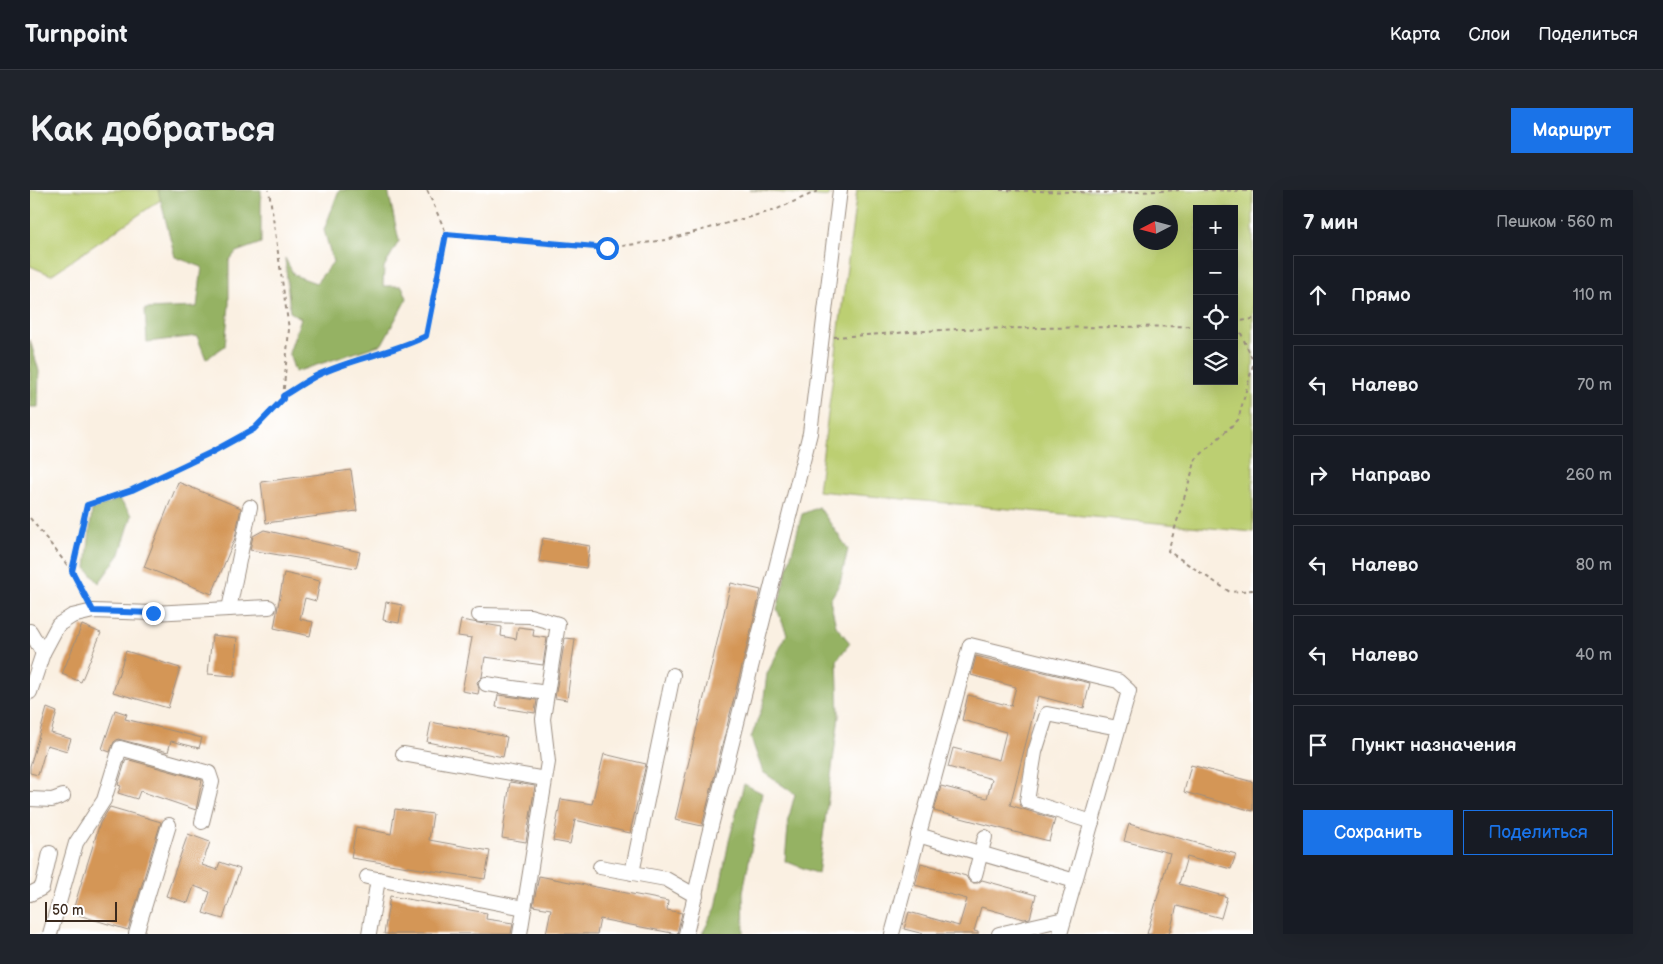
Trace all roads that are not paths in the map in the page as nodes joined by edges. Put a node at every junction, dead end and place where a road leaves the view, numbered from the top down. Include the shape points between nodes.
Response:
1 (840, 190) edge
2 (250, 507) dead end
3 (269, 607) dead end
4 (229, 609) junction
5 (479, 615) dead end
6 (30, 631) edge
7 (43, 653) junction
8 (673, 674) dead end
9 (486, 684) dead end
10 (30, 692) edge
11 (547, 693) junction
12 (1118, 728) junction
13 (403, 754) dead end
14 (545, 779) junction
15 (63, 796) dead end
16 (30, 799) edge
17 (202, 822) dead end
18 (1092, 822) junction
19 (169, 825) dead end
20 (918, 835) junction
21 (985, 837) dead end
22 (50, 853) dead end
23 (981, 854) junction
24 (600, 867) dead end
25 (632, 873) junction
26 (975, 875) dead end
27 (1075, 881) junction
28 (30, 894) edge
29 (696, 896) junction
30 (524, 908) junction
31 (1064, 919) junction
32 (50, 934) edge
33 (136, 934) edge
34 (369, 934) edge
35 (520, 934) edge
36 (686, 934) edge
37 (892, 934) edge
38 (999, 934) edge
39 (1060, 934) edge

1 - 29 street via 810,433
2 - 4 street
3 - 4 street
4 - 7 street via 153,613 93,611 72,616 58,626
5 - 11 street via 530,616 558,624
6 - 7 street
7 - 10 street
8 - 25 street
9 - 11 street
11 - 14 street via 543,719 548,762
12 - 18 street
12 - 18 street via 1047,714 1035,752 1027,801
12 - 20 street via 1129,691 1118,680 970,645
13 - 14 street
14 - 30 street
15 - 16 street via 52,800
17 - 32 street via 212,782 208,773 120,748 104,800 76,843
18 - 27 street
19 - 33 street
20 - 23 street
20 - 37 street
21 - 23 street
22 - 28 street via 42,888
23 - 26 street
23 - 27 street
24 - 25 street
25 - 29 street via 666,880
27 - 31 street
29 - 36 street
30 - 34 street via 373,878
30 - 35 street
31 - 38 street
31 - 39 street

